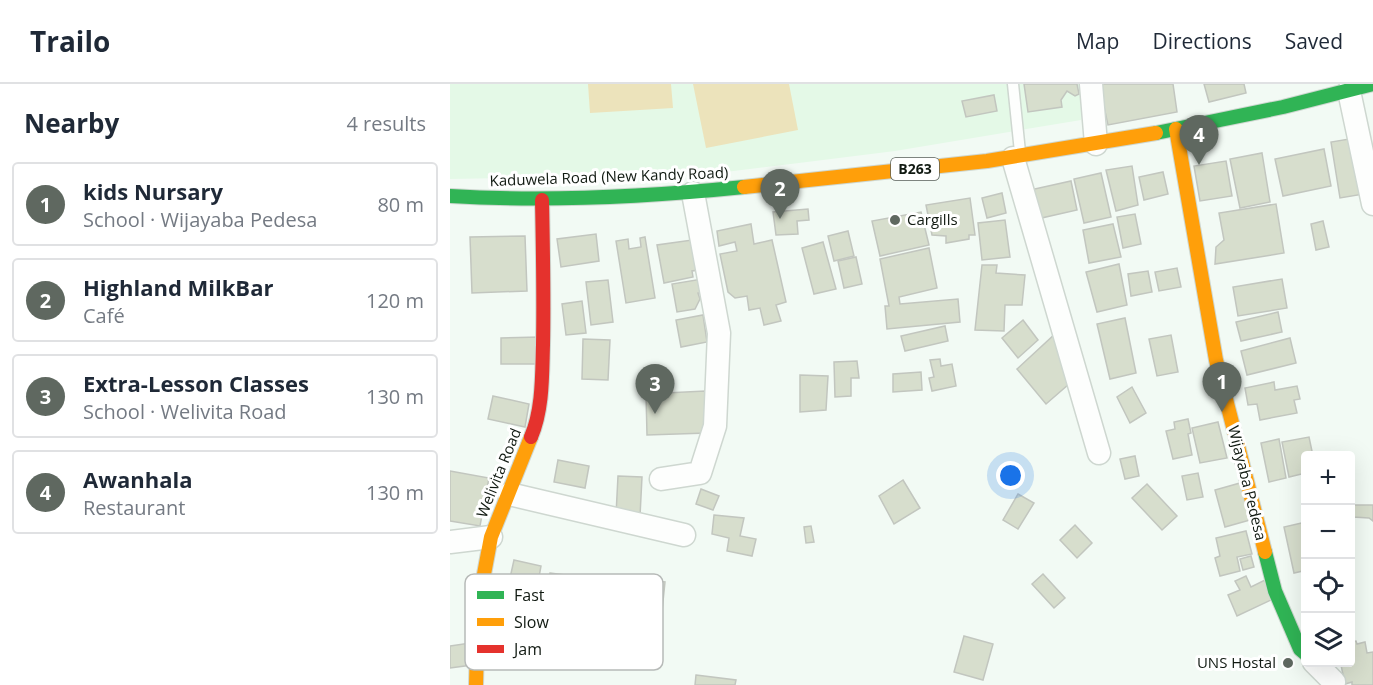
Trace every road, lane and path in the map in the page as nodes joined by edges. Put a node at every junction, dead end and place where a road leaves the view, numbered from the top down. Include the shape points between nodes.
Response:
1 (1014, 84) edge
2 (1091, 84) edge
3 (1373, 84) edge
4 (1349, 91) junction
5 (1176, 129) junction
6 (1096, 144) junction
7 (1017, 157) junction
8 (693, 193) junction
9 (450, 196) edge
10 (542, 200) junction
11 (1373, 204) edge
12 (1099, 453) dead end
13 (661, 479) dead end
14 (509, 494) junction
15 (684, 535) dead end
16 (491, 537) junction
17 (450, 542) edge
18 (484, 574) edge
19 (1301, 650) edge
20 (1318, 667) edge
21 (476, 670) edge
22 (476, 685) edge
23 (1333, 685) edge

1 - 7 lane
2 - 6 street
3 - 4 street, Kaduwela Road (New Kandy Road) / B263
4 - 5 street, Kaduwela Road (New Kandy Road) / B263
4 - 11 street
5 - 6 street, Kaduwela Road (New Kandy Road) / B263
5 - 19 street, Wijayaba Pedesa via 1216,360 1275,591
6 - 7 street, Kaduwela Road (New Kandy Road) / B263
7 - 8 street, Kaduwela Road (New Kandy Road) / B263
7 - 12 street
8 - 10 street, Kaduwela Road (New Kandy Road) / B263
8 - 13 street via 719,333 715,426 700,472
9 - 10 street, Kaduwela Road (New Kandy Road) / B263
10 - 14 street, Welivita Road via 542,385 535,428
14 - 15 street
14 - 16 street, Welivita Road
16 - 17 street
16 - 18 street, Welivita Road
20 - 23 street
21 - 22 street, Welivita Road

